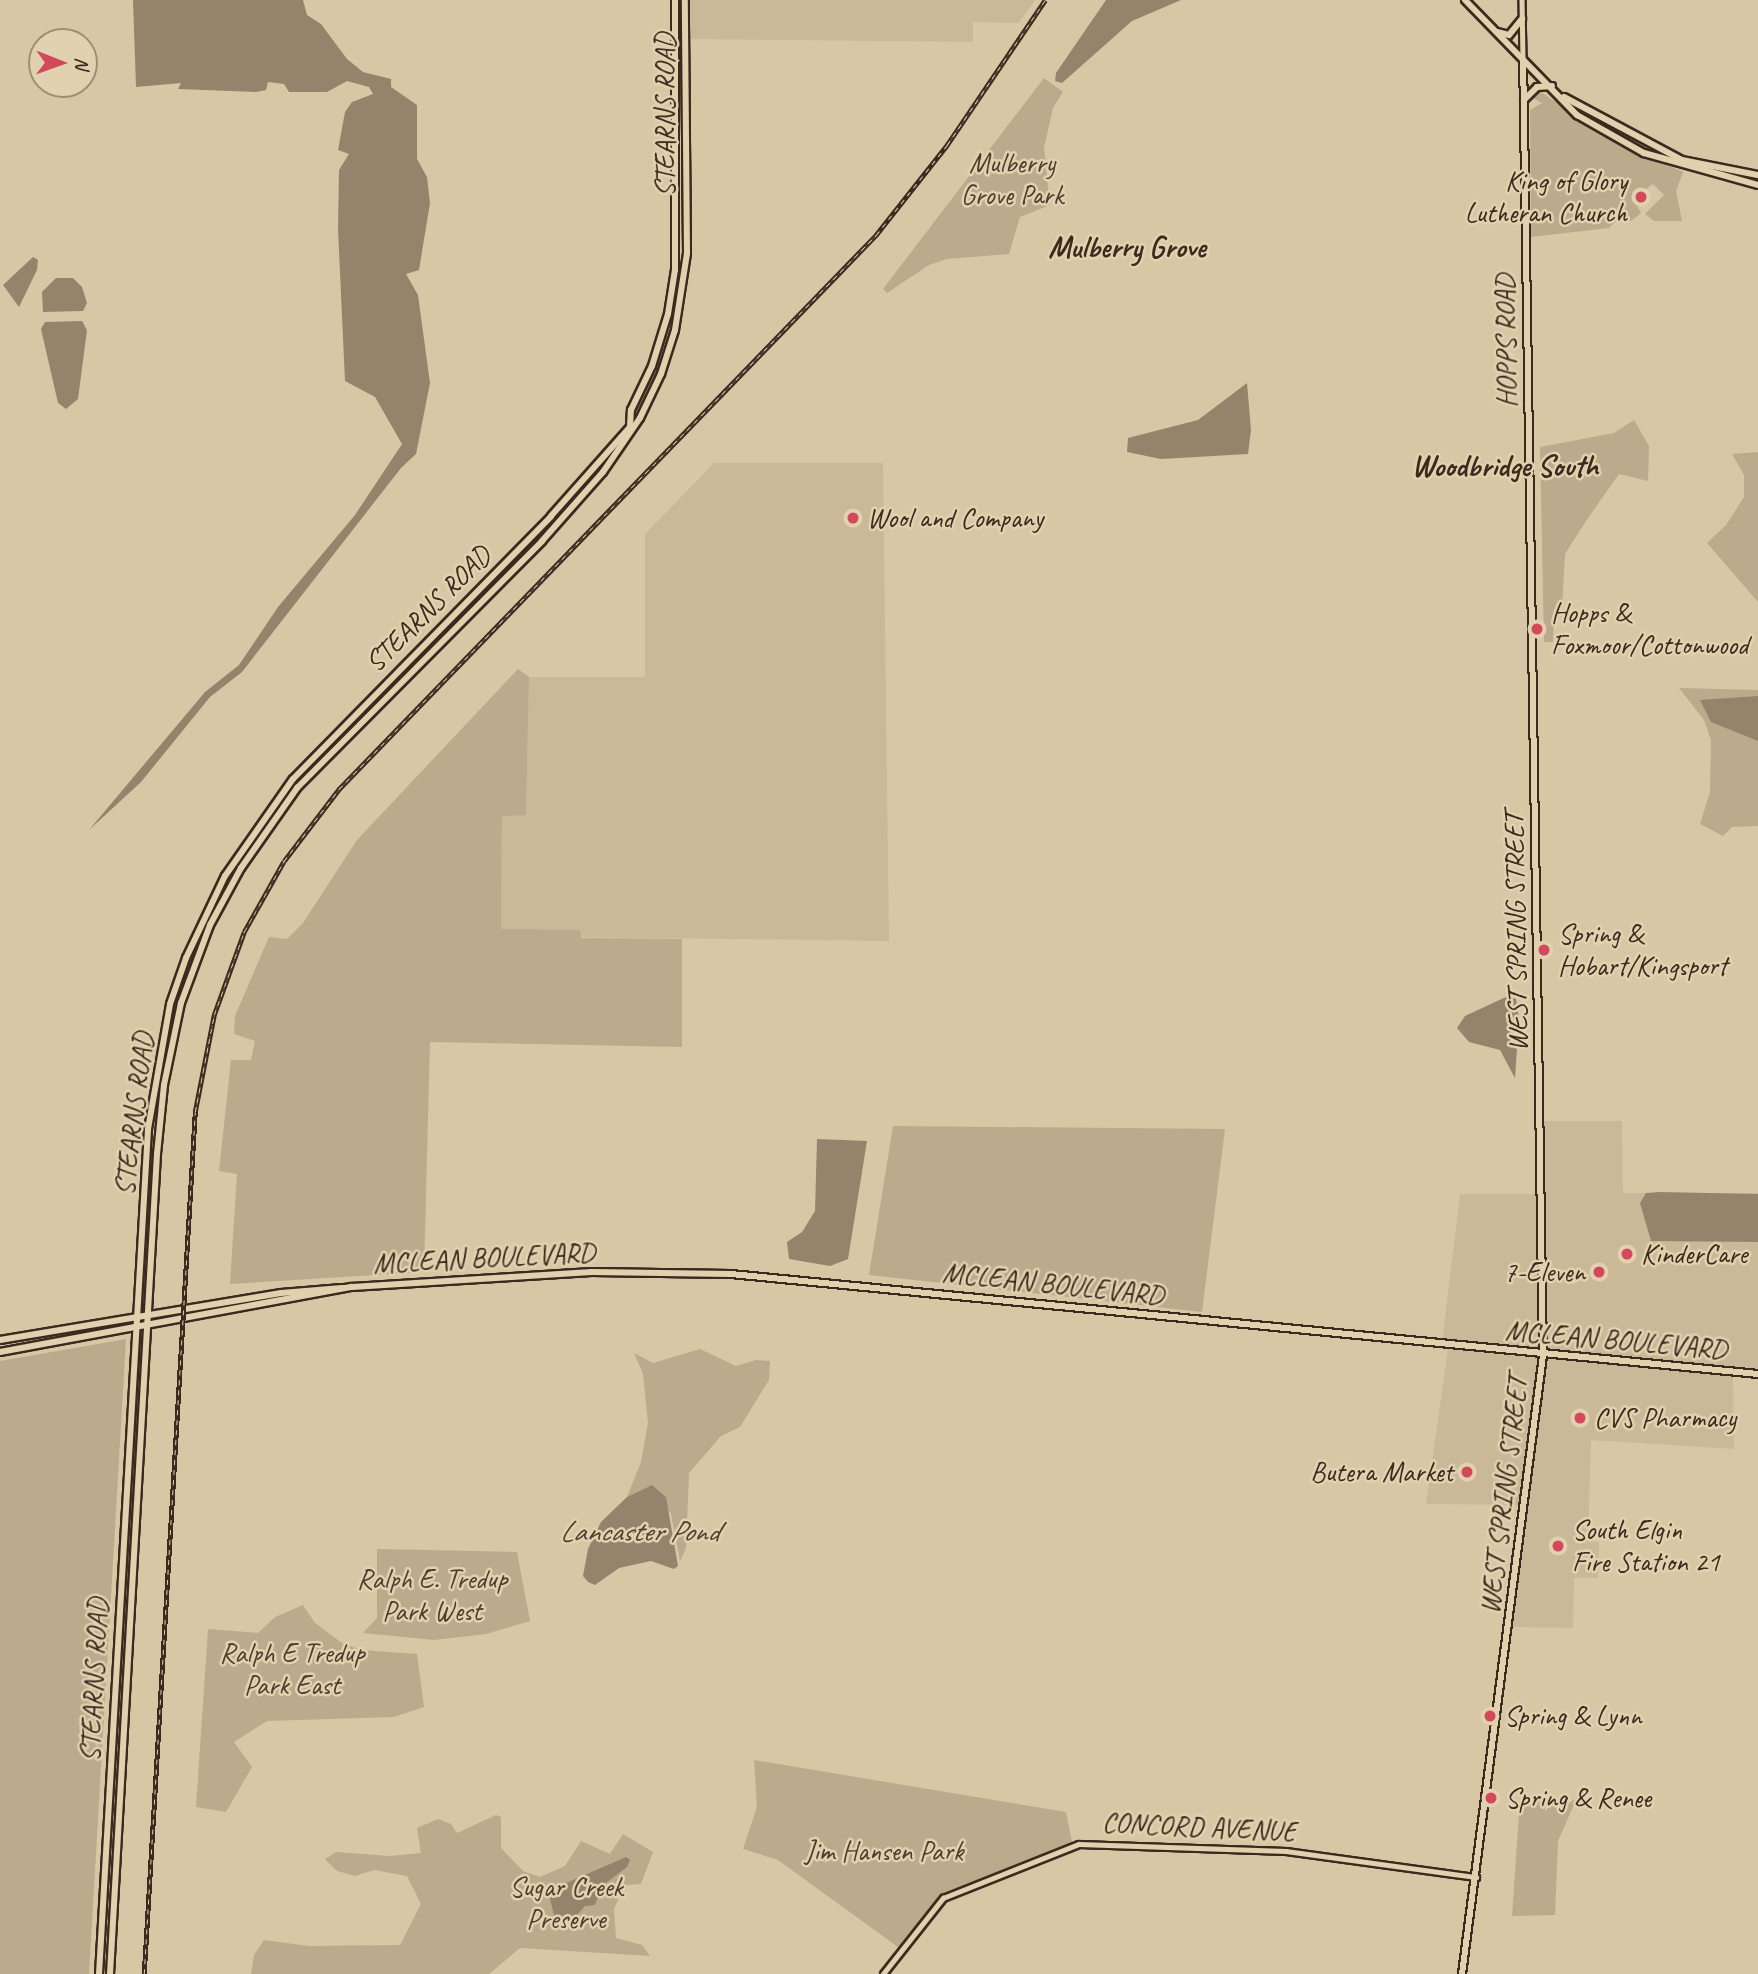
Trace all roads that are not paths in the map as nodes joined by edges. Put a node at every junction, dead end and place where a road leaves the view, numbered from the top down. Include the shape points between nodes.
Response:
1 (675, 0) edge
2 (685, 0) edge
3 (1465, 0) edge
4 (1522, 0) edge
5 (1522, 19) junction
6 (1495, 32) junction
7 (1523, 60) junction
8 (1552, 86) junction
9 (1564, 97) junction
10 (1523, 100) junction
11 (1758, 175) edge
12 (1758, 185) edge
13 (630, 427) junction
14 (1531, 682) joint
15 (342, 1288) junction
16 (149, 1313) junction
17 (136, 1315) junction
18 (148, 1325) junction
19 (135, 1328) junction
20 (0, 1340) edge
21 (0, 1352) edge
22 (1543, 1355) junction
23 (1758, 1374) edge
24 (1476, 1877) junction
25 (99, 1974) edge
26 (110, 1974) edge
27 (883, 1974) edge
28 (1462, 1974) edge

1 - 13 main road, STEARNS ROAD via 675,270 668,314 652,366 631,410
2 - 13 main road, STEARNS ROAD via 687,253 675,330 661,374 640,418
3 - 6 main road
4 - 5 street, HOPPS ROAD
5 - 6 main road via 1509,35
5 - 7 street, HOPPS ROAD
6 - 7 main road
7 - 8 main road
7 - 10 main road, HOPPS ROAD
8 - 9 main road
8 - 10 main road via 1537,87
9 - 11 main road via 1682,160
9 - 12 main road via 1577,115 1644,153
10 - 14 main road, HOPPS ROAD
13 - 16 main road, STEARNS ROAD via 603,472 542,541 297,788 241,868 210,925 181,1003 164,1085
13 - 17 main road, STEARNS ROAD via 551,516 293,779 225,876 186,958 162,1036 148,1129
14 - 22 main road, WEST SPRING STREET
15 - 16 main road, MCLEAN BOULEVARD
15 - 18 main road, MCLEAN BOULEVARD
15 - 22 main road, MCLEAN BOULEVARD via 565,1273 732,1274
16 - 17 main road, MCLEAN BOULEVARD
16 - 18 main road, STEARNS ROAD
17 - 19 main road, STEARNS ROAD
17 - 20 main road, MCLEAN BOULEVARD
18 - 19 main road, MCLEAN BOULEVARD
18 - 26 main road, STEARNS ROAD
19 - 21 main road, MCLEAN BOULEVARD
19 - 25 main road, STEARNS ROAD
22 - 23 main road, MCLEAN BOULEVARD
22 - 24 main road, WEST SPRING STREET
24 - 27 street, CONCORD AVENUE via 1286,1851 1079,1844 943,1898
24 - 28 main road, WEST SPRING STREET

